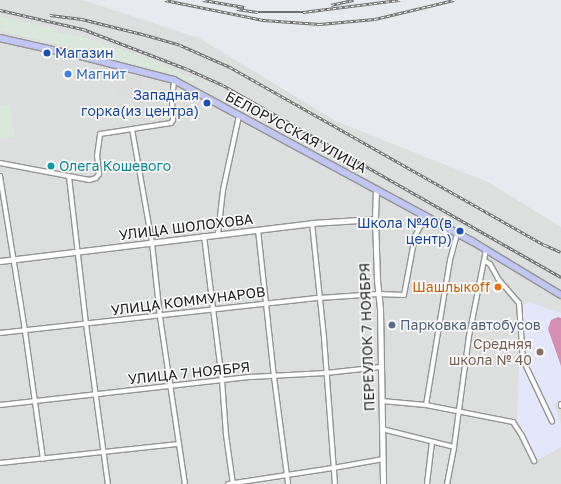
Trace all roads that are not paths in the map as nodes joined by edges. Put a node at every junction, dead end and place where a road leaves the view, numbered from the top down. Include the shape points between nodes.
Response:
1 (0, 38) edge
2 (174, 80) junction
3 (239, 116) junction
4 (132, 129) junction
5 (0, 163) edge
6 (0, 176) edge
7 (69, 177) junction
8 (376, 189) junction
9 (426, 216) junction
10 (375, 219) junction
11 (312, 223) junction
12 (258, 230) junction
13 (218, 234) junction
14 (457, 234) junction
15 (204, 236) junction
16 (152, 243) junction
17 (486, 250) junction
18 (77, 252) junction
19 (14, 259) junction
20 (0, 261) edge
21 (485, 261) junction
22 (378, 294) junction
23 (561, 295) edge
24 (318, 298) junction
25 (266, 303) junction
26 (212, 310) junction
27 (160, 316) junction
28 (86, 324) junction
29 (25, 331) junction
30 (0, 333) edge
31 (381, 367) junction
32 (326, 373) junction
33 (274, 377) junction
34 (222, 380) junction
35 (170, 386) junction
36 (96, 394) junction
37 (35, 400) junction
38 (382, 400) junction
39 (0, 405) edge
40 (426, 405) junction
41 (459, 411) junction
42 (552, 421) dead end
43 (382, 429) junction
44 (432, 442) junction
45 (179, 444) junction
46 (454, 447) junction
47 (104, 453) junction
48 (383, 458) junction
49 (42, 459) junction
50 (534, 460) dead end
51 (0, 463) edge
52 (333, 468) junction
53 (286, 474) junction
54 (108, 484) edge
55 (184, 484) edge
56 (228, 484) edge
57 (233, 484) edge
58 (288, 484) edge
59 (335, 484) edge
60 (383, 484) edge
61 (427, 484) edge
62 (447, 484) edge

1 - 2 main road, БЕЛОРУССКАЯ УЛИЦА
2 - 3 main road, БЕЛОРУССКАЯ УЛИЦА
2 - 4 street via 171,123
3 - 8 main road, БЕЛОРУССКАЯ УЛИЦА
3 - 13 street via 223,190
4 - 7 street via 100,134 97,156 99,174 96,178 89,180
4 - 16 street
5 - 7 street
6 - 19 street
7 - 18 street
8 - 9 main road, БЕЛОРУССКАЯ УЛИЦА
8 - 10 street, ПЕРЕУЛОК 7 НОЯБРЯ
9 - 14 main road, БЕЛОРУССКАЯ УЛИЦА
9 - 22 street, УЛИЦА КОММУНАРОВ via 416,236 405,294
10 - 11 street, УЛИЦА ШОЛОХОВА
10 - 22 street, ПЕРЕУЛОК 7 НОЯБРЯ
11 - 12 street, УЛИЦА ШОЛОХОВА
11 - 24 street
12 - 13 street, УЛИЦА ШОЛОХОВА
12 - 25 street
13 - 15 street, УЛИЦА ШОЛОХОВА
14 - 17 main road, БЕЛОРУССКАЯ УЛИЦА
14 - 40 street via 450,260
15 - 16 street, УЛИЦА ШОЛОХОВА
15 - 26 street
16 - 18 street, УЛИЦА ШОЛОХОВА
16 - 27 street
17 - 21 street
17 - 23 main road, БЕЛОРУССКАЯ УЛИЦА
18 - 19 street, УЛИЦА ШОЛОХОВА
18 - 28 street
19 - 20 street, УЛИЦА ШОЛОХОВА
19 - 29 street
21 - 41 street via 469,336
21 - 42 street via 519,303 523,360
22 - 24 street, УЛИЦА КОММУНАРОВ
22 - 31 street, ПЕРЕУЛОК 7 НОЯБРЯ
24 - 25 street, УЛИЦА КОММУНАРОВ
24 - 32 street
25 - 26 street, УЛИЦА КОММУНАРОВ
25 - 33 street
26 - 27 street, УЛИЦА КОММУНАРОВ
26 - 34 street
27 - 28 street, УЛИЦА КОММУНАРОВ
27 - 35 street
28 - 29 street, УЛИЦА КОММУНАРОВ
28 - 36 street
29 - 30 street, УЛИЦА КОММУНАРОВ
29 - 37 street
31 - 32 street, УЛИЦА 7 НОЯБРЯ
31 - 38 street, ПЕРЕУЛОК 7 НОЯБРЯ
32 - 33 street, УЛИЦА 7 НОЯБРЯ
32 - 52 street
33 - 34 street, УЛИЦА 7 НОЯБРЯ
33 - 53 street
34 - 35 street, УЛИЦА 7 НОЯБРЯ
34 - 57 street
35 - 36 street, УЛИЦА 7 НОЯБРЯ
35 - 45 street
36 - 37 street, УЛИЦА 7 НОЯБРЯ
36 - 47 street
37 - 39 street, УЛИЦА 7 НОЯБРЯ
37 - 49 street
38 - 40 street
38 - 43 street, ПЕРЕУЛОК 7 НОЯБРЯ
40 - 41 street
41 - 46 street
41 - 50 street via 514,423
43 - 44 street
43 - 48 street, ПЕРЕУЛОК 7 НОЯБРЯ
44 - 46 street
44 - 61 street
45 - 47 street
45 - 55 street
46 - 62 street
47 - 49 street
47 - 54 street
48 - 52 street
48 - 60 street, ПЕРЕУЛОК 7 НОЯБРЯ
49 - 51 street
52 - 53 street
52 - 59 street
53 - 57 street
53 - 58 street
56 - 57 street

